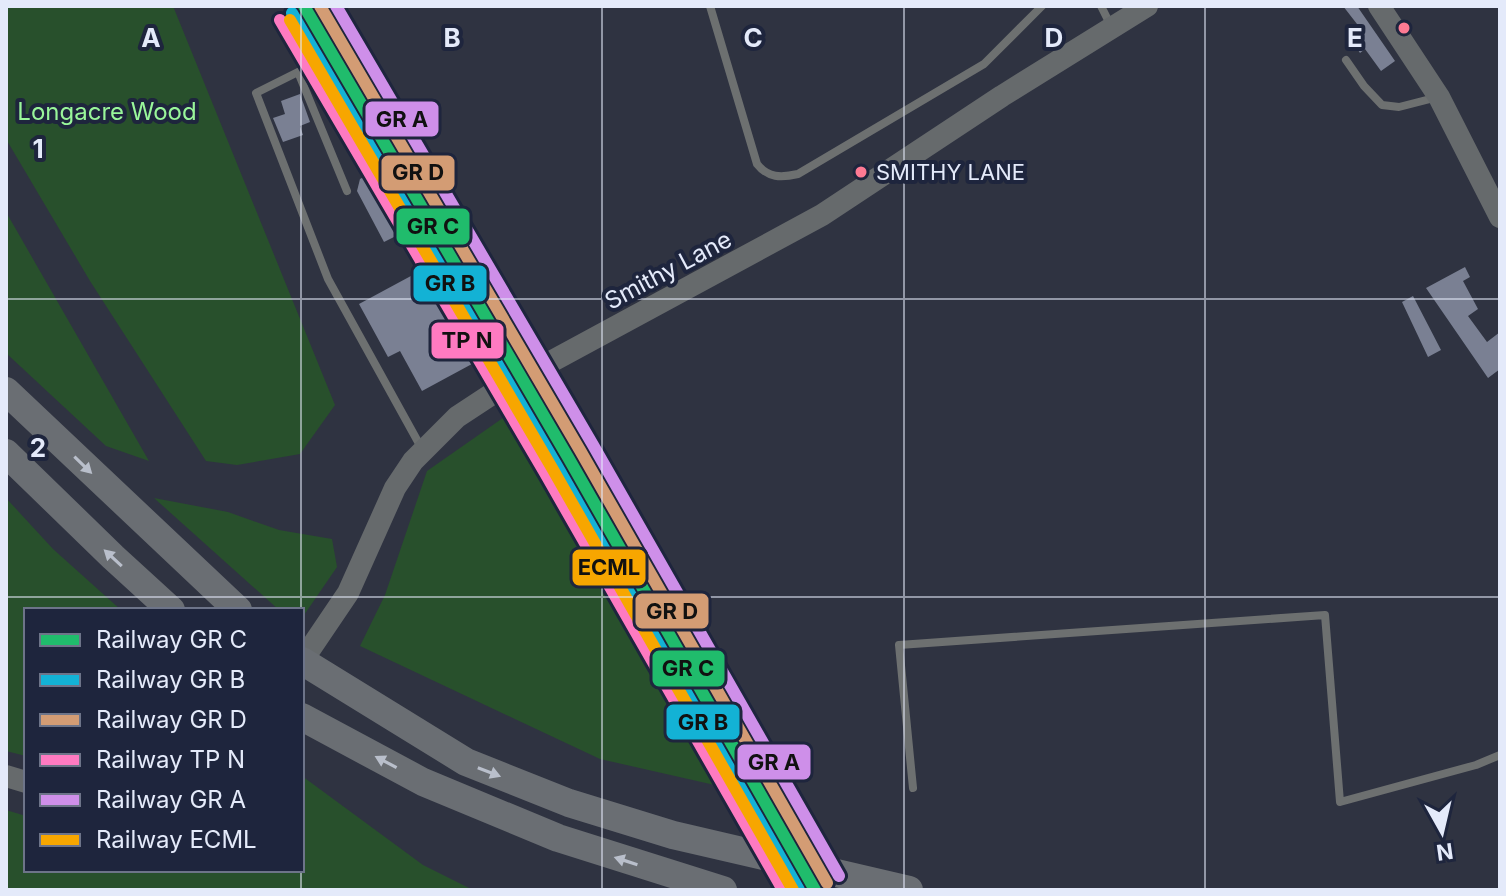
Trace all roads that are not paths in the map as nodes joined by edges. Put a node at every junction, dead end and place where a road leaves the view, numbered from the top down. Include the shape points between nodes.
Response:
1 (710, 6) edge
2 (1042, 6) edge
3 (1101, 6) edge
4 (1147, 6) edge
5 (1379, 6) edge
6 (1111, 27) junction
7 (1346, 60) dead end
8 (1439, 97) junction
9 (347, 191) dead end
10 (1500, 217) edge
11 (6, 391) edge
12 (422, 449) junction
13 (6, 453) edge
14 (169, 608) edge
15 (236, 608) edge
16 (304, 658) edge
17 (304, 662) edge
18 (304, 718) edge
19 (1500, 755) edge
20 (913, 788) dead end
21 (712, 887) edge
22 (909, 890) edge

1 - 2 lane via 757,164 784,177 798,174 984,64
3 - 6 lane
4 - 6 street, Smithy Lane
5 - 8 street
6 - 12 street, Smithy Lane via 861,191 495,392
7 - 8 lane via 1382,105 1399,107
8 - 10 street
9 - 12 lane via 298,72 256,93 328,279
11 -> 15 highway
12 - 16 street, Smithy Lane via 395,488 338,610
14 -> 13 highway
17 -> 22 highway via 466,762 569,803 673,835
21 -> 18 highway via 558,838 436,788
19 - 20 lane via 1340,802 1325,615 899,645

